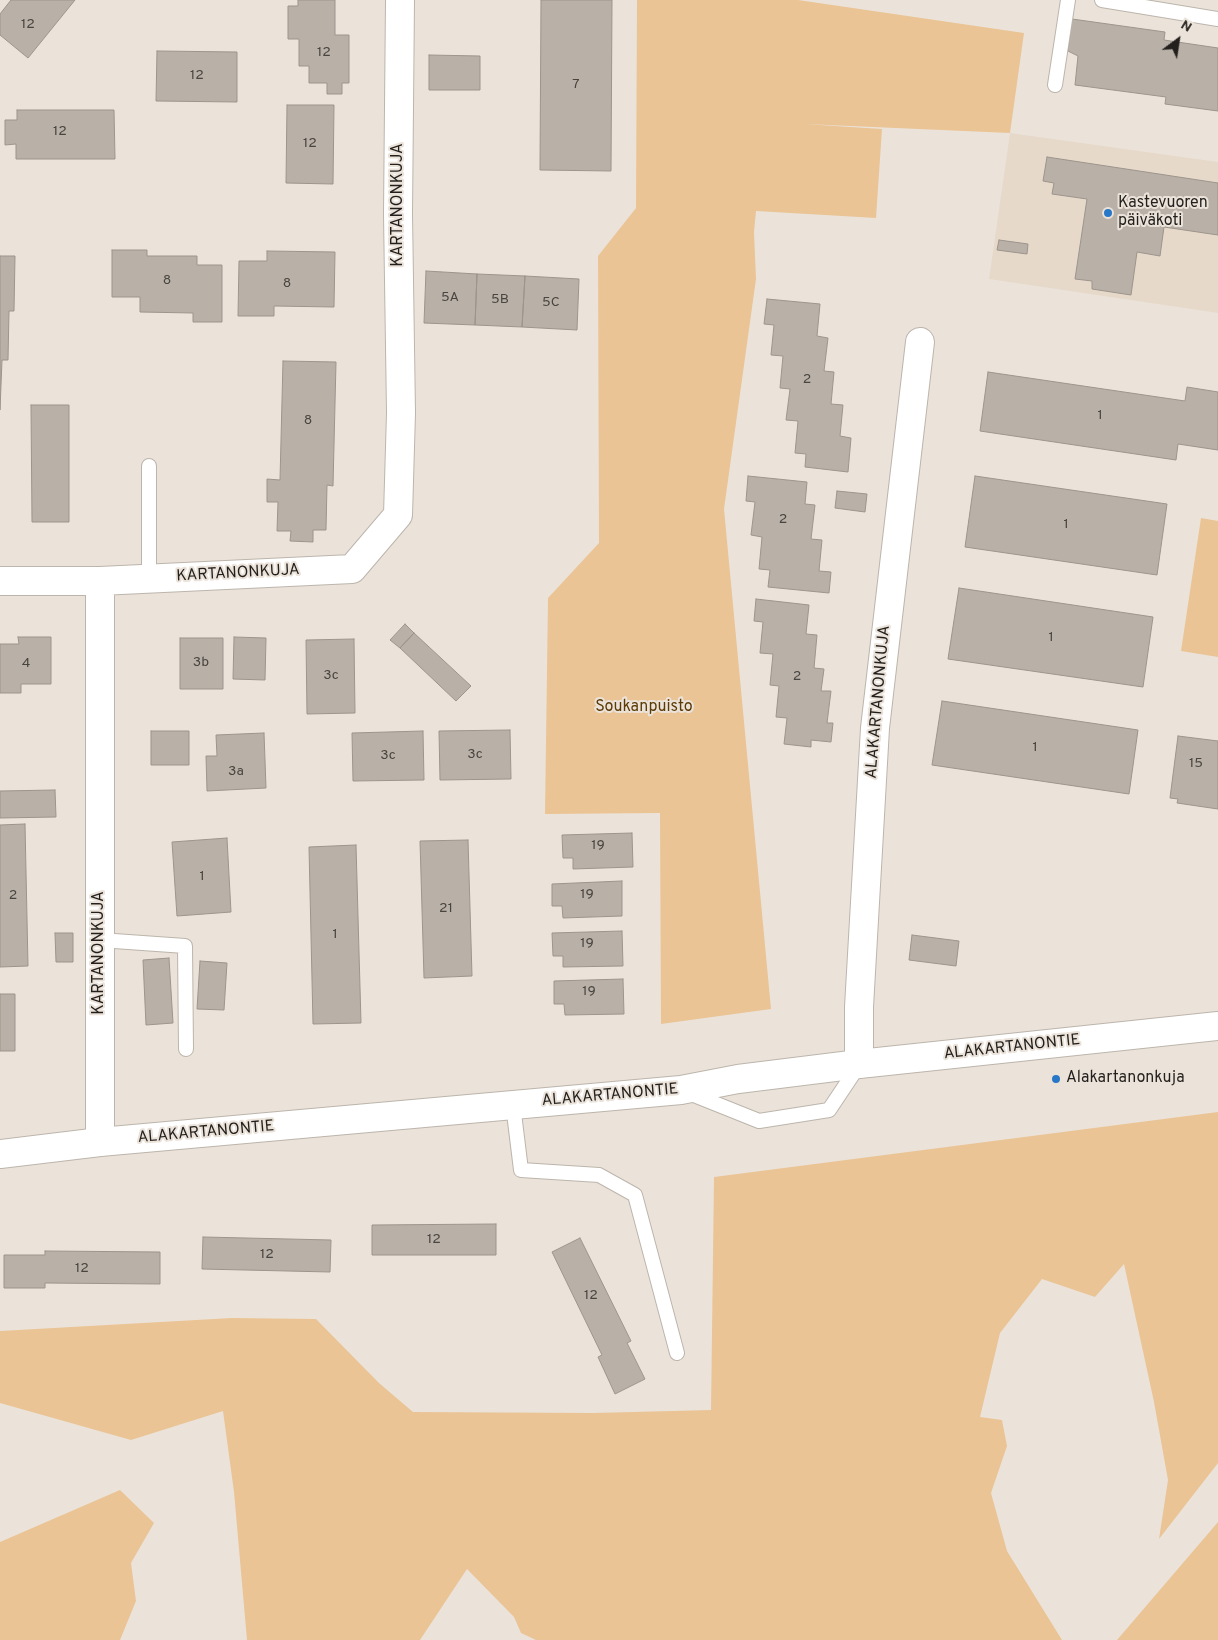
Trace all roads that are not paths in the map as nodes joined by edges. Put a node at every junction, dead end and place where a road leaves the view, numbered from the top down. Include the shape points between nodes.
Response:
1 (400, 0) edge
2 (1068, 0) edge
3 (1102, 0) edge
4 (1218, 19) edge
5 (1055, 84) dead end
6 (920, 342) dead end
7 (150, 466) dead end
8 (149, 579) junction
9 (0, 581) edge
10 (100, 581) junction
11 (100, 940) junction
12 (1218, 1026) edge
13 (186, 1049) dead end
14 (859, 1064) junction
15 (681, 1090) junction
16 (513, 1105) junction
17 (100, 1142) junction
18 (0, 1154) edge
19 (676, 1353) dead end

1 - 8 street, KARTANONKUJA via 398,214 401,413 398,515 352,569
2 - 5 lane
3 - 4 lane
6 - 14 street, ALAKARTANONKUJA via 875,728 859,1007
7 - 8 lane
8 - 10 street, KARTANONKUJA
9 - 10 street
10 - 11 street, KARTANONKUJA
11 - 13 lane via 185,946
11 - 17 street, KARTANONKUJA
12 - 14 street, ALAKARTANONTIE
14 - 15 street, ALAKARTANONTIE via 738,1078
14 - 15 lane via 829,1110 759,1121
15 - 16 street, ALAKARTANONTIE
16 - 17 street, ALAKARTANONTIE
16 - 19 lane via 521,1170 599,1176 635,1194
17 - 18 street, ALAKARTANONTIE

